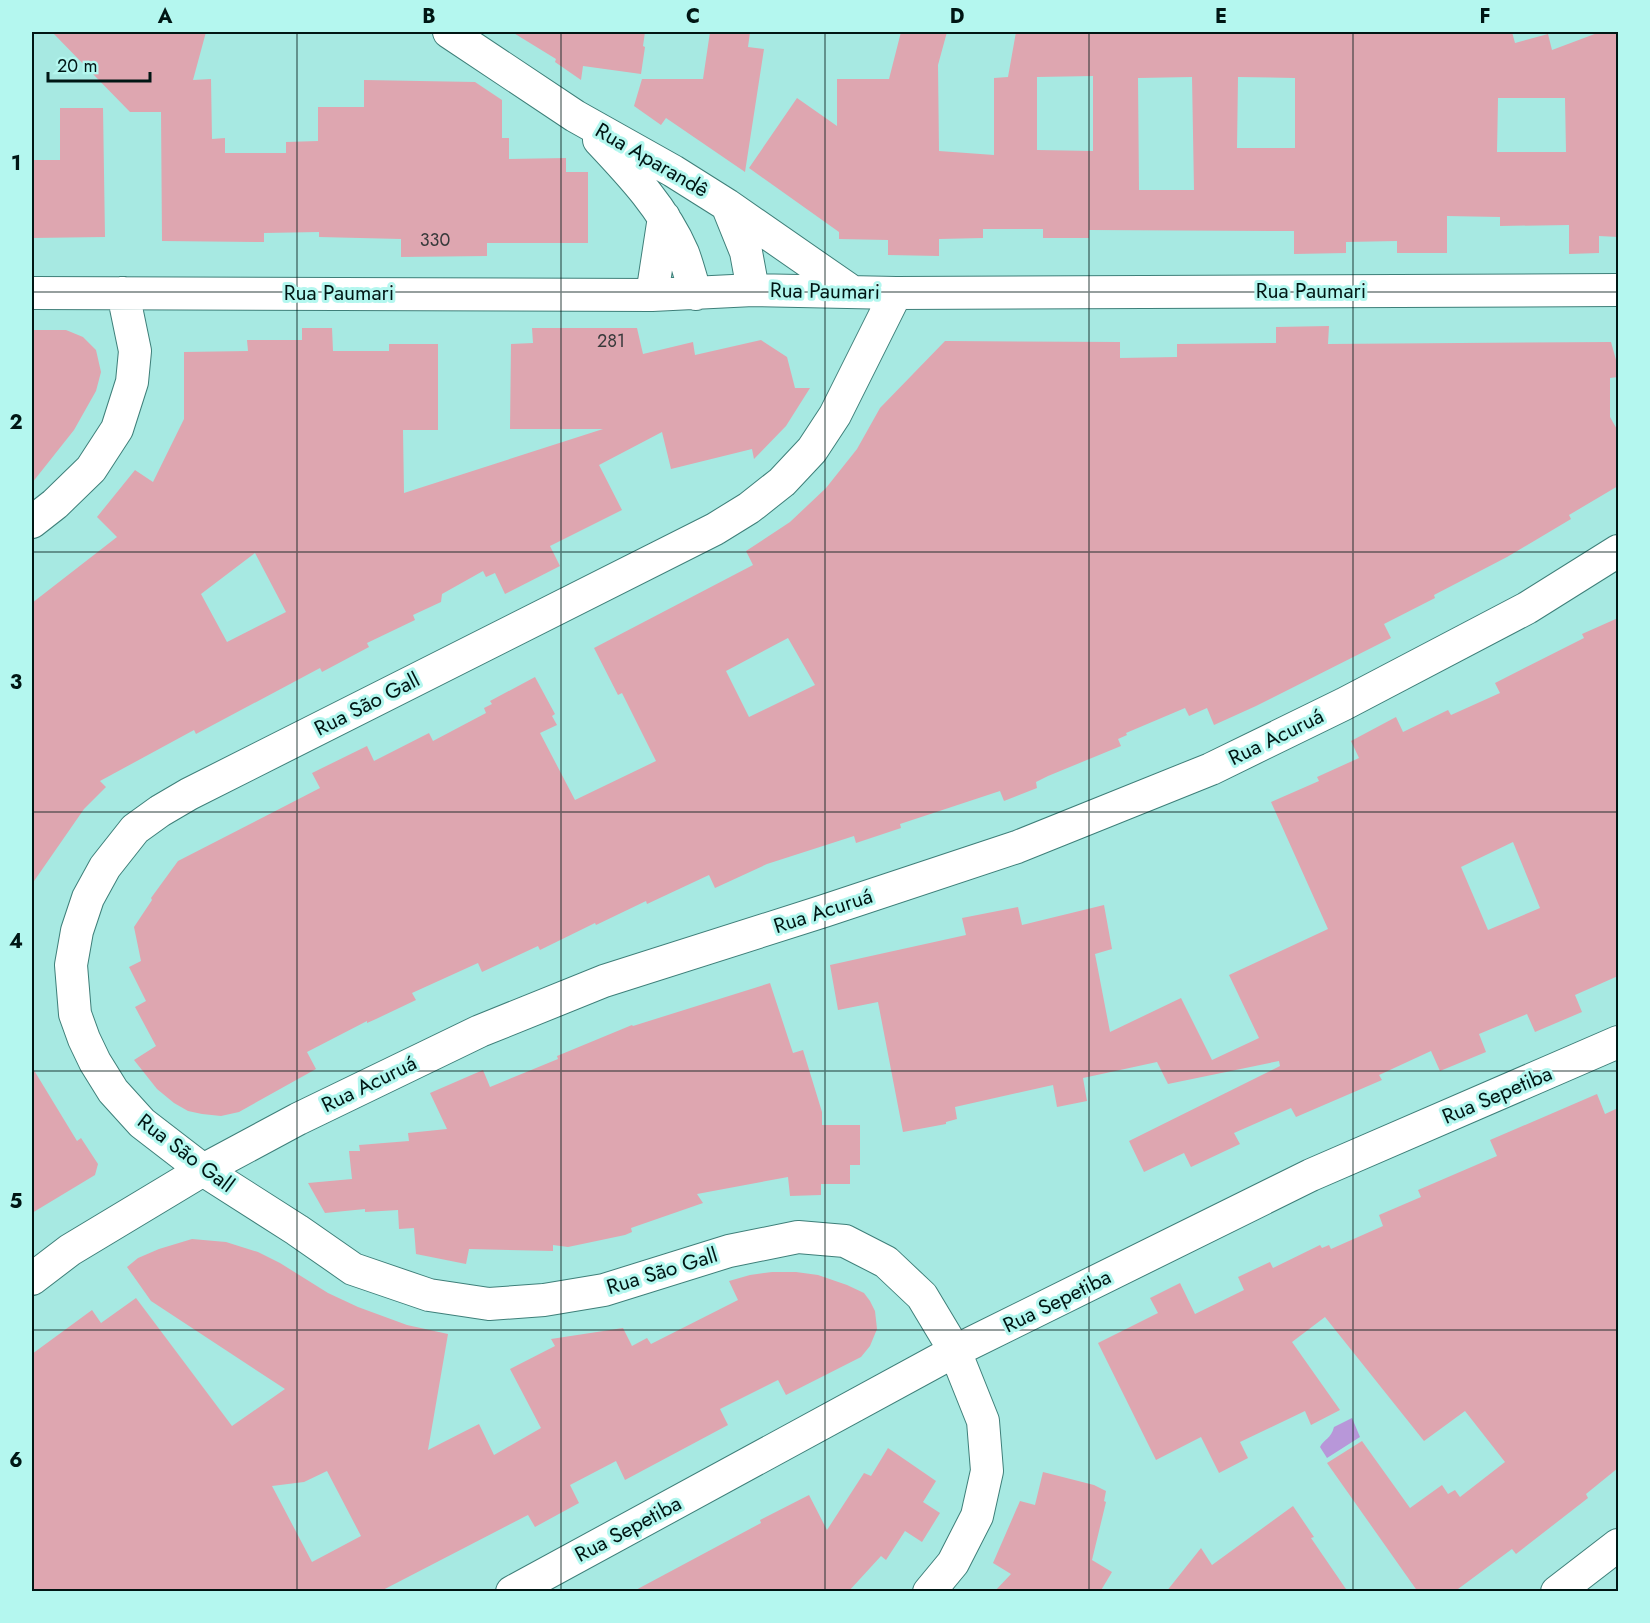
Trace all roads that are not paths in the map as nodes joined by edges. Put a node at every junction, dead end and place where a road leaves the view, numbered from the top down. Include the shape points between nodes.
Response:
1 (449, 32) edge
2 (575, 116) junction
3 (727, 205) junction
4 (664, 218) junction
5 (753, 290) junction
6 (1618, 290) edge
7 (851, 291) junction
8 (32, 293) edge
9 (123, 293) junction
10 (166, 293) junction
11 (896, 293) junction
12 (696, 294) junction
13 (652, 295) junction
14 (135, 351) junction
15 (865, 352) junction
16 (32, 522) edge
17 (1618, 551) edge
18 (1618, 1042) edge
19 (203, 1170) junction
20 (32, 1279) edge
21 (955, 1351) junction
22 (1618, 1545) edge
23 (512, 1592) edge
24 (929, 1592) edge
25 (1557, 1592) edge

1 - 2 street, Rua Aparandê
2 - 3 street, Rua Aparandê
2 - 4 street, Rua Aparandê via 634,177
3 - 5 street, Rua Aparandê via 746,252
3 - 7 street, Rua Aparandê
4 - 12 street, Rua Aparandê via 683,254
4 - 13 street, Rua Aparandê
5 - 7 street, Rua Paumari
5 - 12 street, Rua Paumari
6 - 11 street, Rua Paumari
7 - 11 street, Rua Paumari
7 - 15 street
8 - 9 street, Rua Paumari
9 - 10 street, Rua Paumari
9 - 14 street
10 - 13 street, Rua Paumari
10 - 14 street
11 - 15 street, Rua São Gall
12 - 13 street, Rua Paumari
14 - 16 street via 132,382 117,429 91,468
15 - 19 street, Rua São Gall via 835,415 812,450 782,482 749,508 715,529 189,794 135,829 105,867 88,898 77,931 71,964 75,1014 95,1062 113,1090 142,1123
17 - 19 street, Rua Acuruá via 1527,608 1210,769 1017,847 604,981 480,1031
18 - 21 street, Rua Sepetiba via 1311,1175
19 - 20 street, Rua Acuruá via 70,1250
19 - 21 street, Rua São Gall via 353,1269 429,1295 489,1304 604,1290 729,1251 798,1237 845,1241 886,1262 922,1296
21 - 23 street, Rua Sepetiba
21 - 24 street, Rua São Gall via 983,1421 987,1471 977,1516 953,1563
22 - 25 street

